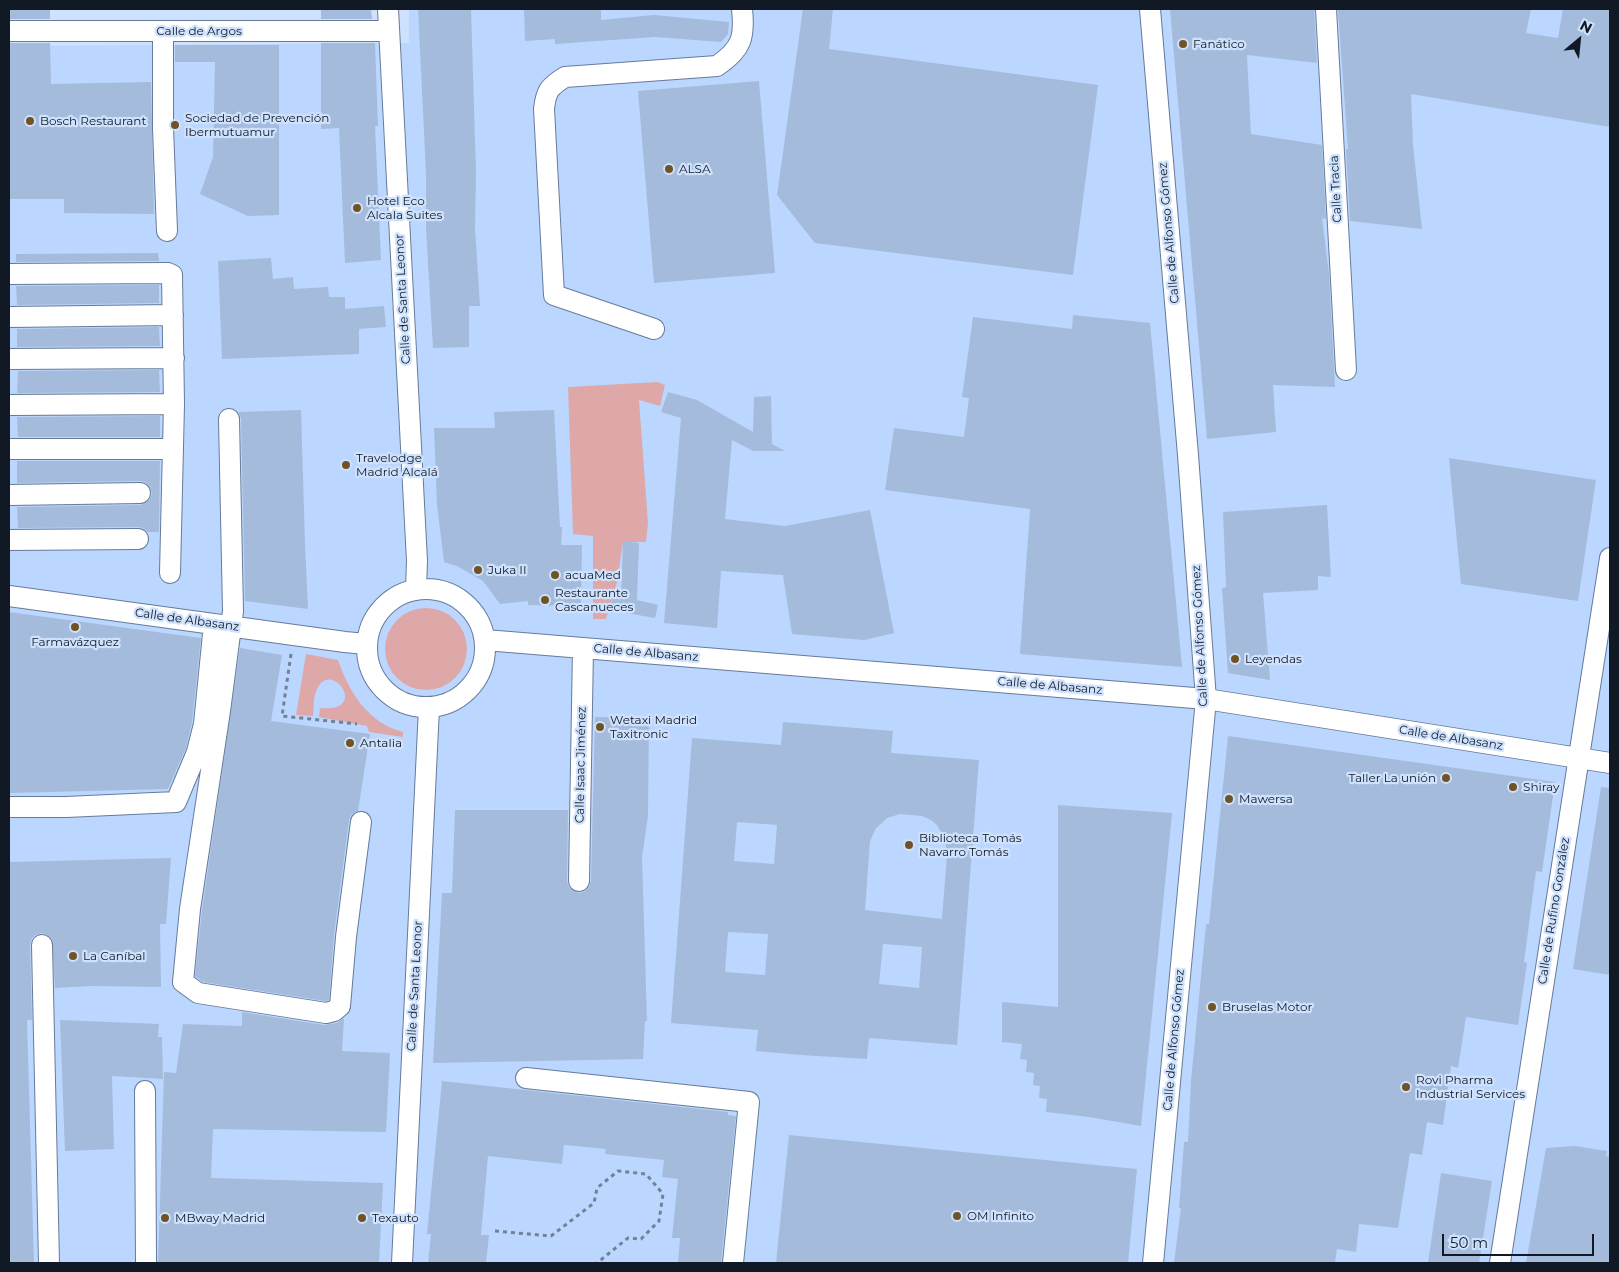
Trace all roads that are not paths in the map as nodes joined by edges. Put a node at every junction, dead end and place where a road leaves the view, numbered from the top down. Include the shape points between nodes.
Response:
1 (388, 9) edge
2 (742, 9) edge
3 (1150, 9) edge
4 (1326, 9) edge
5 (163, 30) junction
6 (9, 31) edge
7 (388, 31) junction
8 (167, 231) dead end
9 (9, 274) edge
10 (173, 315) junction
11 (9, 317) edge
12 (654, 329) dead end
13 (174, 358) junction
14 (9, 359) edge
15 (1346, 370) dead end
16 (174, 404) junction
17 (9, 405) edge
18 (229, 419) dead end
19 (9, 449) edge
20 (173, 449) junction
21 (140, 493) dead end
22 (9, 495) edge
23 (138, 539) dead end
24 (9, 540) edge
25 (1610, 558) edge
26 (170, 573) dead end
27 (416, 589) junction
28 (9, 596) edge
29 (1607, 596) edge
30 (223, 625) junction
31 (485, 640) junction
32 (366, 644) junction
33 (583, 648) junction
34 (1206, 699) junction
35 (429, 708) junction
36 (1578, 758) junction
37 (1610, 763) edge
38 (9, 807) edge
39 (361, 822) dead end
40 (579, 882) dead end
41 (42, 945) dead end
42 (526, 1078) dead end
43 (145, 1091) dead end
44 (49, 1263) edge
45 (146, 1263) edge
46 (402, 1263) edge
47 (733, 1263) edge
48 (1153, 1263) edge
49 (1500, 1263) edge

1 - 7 street, Calle de Santa Leonor
2 - 12 street via 742,39 732,56 717,66 565,77 552,85 546,95 544,109 554,295
3 - 34 street, Calle de Alfonso Gómez
4 - 15 street, Calle Tracia
5 - 6 street, Calle de Argos
5 - 7 street, Calle de Argos
5 - 8 street
7 - 27 street, Calle de Santa Leonor
9 - 10 street via 168,273 173,279
10 - 11 street
10 - 13 street
13 - 14 street
13 - 16 street
16 - 17 street
16 - 20 street
18 - 30 street via 233,611
19 - 20 street
20 - 26 street
21 - 22 street
23 - 24 street
25 - 29 street, Calle de Rufino González
27 - 31 street via 436,589 461,601 480,622
27 - 32 street via 398,595 382,608 371,624
28 - 30 street, Calle de Albasanz
29 - 36 street, Calle de Rufino González
30 - 32 street, Calle de Albasanz
30 - 38 street via 197,752 176,802
30 - 39 street via 184,982 198,993 326,1013 340,1006
31 - 33 street, Calle de Albasanz
31 - 35 street via 484,660 478,679 465,694 448,704
32 - 35 street via 368,664 376,682 391,697 409,706
33 - 34 street, Calle de Albasanz
33 - 40 street, Calle Isaac Jiménez
34 - 36 street, Calle de Albasanz
34 - 48 street, Calle de Alfonso Gómez
35 - 46 street, Calle de Santa Leonor
36 - 37 street, Calle de Albasanz
36 - 49 street, Calle de Rufino González
41 - 44 street
42 - 47 street via 749,1102
43 - 45 street

